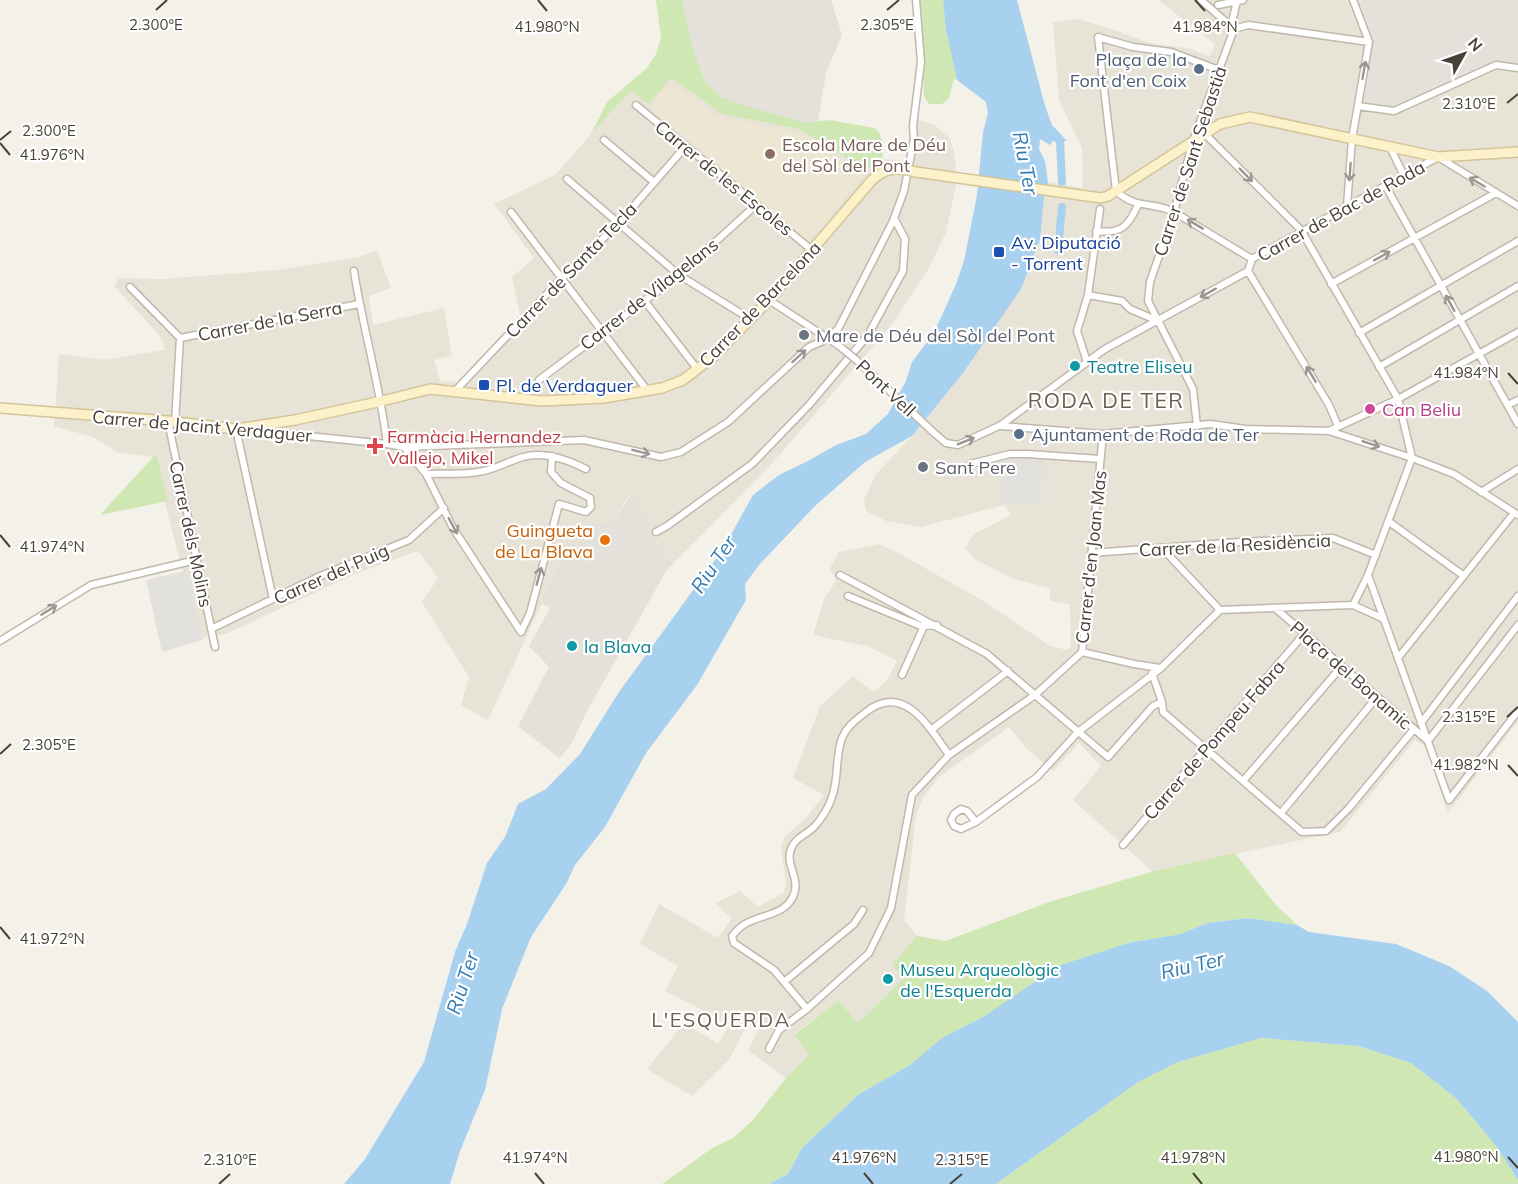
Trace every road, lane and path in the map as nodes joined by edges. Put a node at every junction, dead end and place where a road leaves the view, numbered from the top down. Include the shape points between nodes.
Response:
1 (915, 0) edge
2 (1201, 0) edge
3 (1353, 0) edge
4 (1240, 1) edge
5 (1218, 5) dead end
6 (1234, 29) junction
7 (1369, 42) junction
8 (1518, 68) edge
9 (1220, 70) junction
10 (636, 105) dead end
11 (1358, 106) junction
12 (1205, 134) junction
13 (1352, 139) junction
14 (604, 140) dead end
15 (1193, 141) junction
16 (685, 147) junction
17 (1390, 147) junction
18 (1518, 152) edge
19 (1438, 157) junction
20 (1404, 176) junction
21 (567, 179) dead end
22 (654, 182) junction
23 (1385, 185) junction
24 (1116, 191) junction
25 (1496, 193) junction
26 (756, 205) junction
27 (1138, 205) junction
28 (1347, 206) junction
29 (1518, 206) edge
30 (1100, 209) dead end
31 (511, 212) dead end
32 (1174, 212) junction
33 (894, 218) junction
34 (620, 223) junction
35 (1301, 230) junction
36 (1096, 231) junction
37 (1414, 238) junction
38 (1518, 241) edge
39 (813, 250) junction
40 (1252, 259) junction
41 (354, 271) dead end
42 (1248, 271) junction
43 (679, 275) junction
44 (562, 278) junction
45 (1331, 284) junction
46 (1441, 286) junction
47 (1518, 286) edge
48 (130, 287) dead end
49 (1088, 295) junction
50 (644, 300) junction
51 (769, 300) junction
52 (359, 304) junction
53 (750, 319) junction
54 (1459, 319) junction
55 (1156, 320) junction
56 (603, 331) junction
57 (1518, 332) edge
58 (1359, 333) junction
59 (828, 337) junction
60 (180, 338) junction
61 (1478, 354) junction
62 (1088, 362) junction
63 (1379, 367) junction
64 (698, 370) junction
65 (539, 380) dead end
66 (647, 390) junction
67 (455, 391) junction
68 (1398, 399) junction
69 (1518, 400) edge
70 (382, 401) junction
71 (1508, 405) junction
72 (0, 408) edge
73 (171, 422) junction
74 (1518, 424) edge
75 (1000, 425) junction
76 (1197, 426) junction
77 (1338, 426) junction
78 (236, 429) junction
79 (1329, 431) junction
80 (1103, 434) junction
81 (387, 444) junction
82 (404, 447) junction
83 (552, 456) junction
84 (1412, 458) junction
85 (1100, 459) junction
86 (970, 464) dead end
87 (586, 469) dead end
88 (1518, 470) edge
89 (426, 474) junction
90 (1481, 492) junction
91 (444, 508) junction
92 (1516, 514) edge
93 (1388, 521) junction
94 (656, 532) dead end
95 (1162, 548) junction
96 (1091, 553) junction
97 (1376, 555) junction
98 (195, 560) junction
99 (840, 575) dead end
100 (1368, 575) junction
101 (1464, 576) junction
102 (848, 596) dead end
103 (1518, 596) edge
104 (273, 599) junction
105 (1353, 605) junction
106 (1275, 608) junction
107 (1220, 610) junction
108 (1384, 618) junction
109 (937, 625) junction
110 (1518, 625) edge
111 (924, 626) junction
112 (211, 629) junction
113 (1304, 634) junction
114 (0, 641) edge
115 (215, 646) dead end
116 (1082, 652) junction
117 (1398, 658) junction
118 (1342, 666) junction
119 (1161, 668) junction
120 (1008, 671) junction
121 (1152, 673) junction
122 (902, 675) dead end
123 (1035, 695) junction
124 (1377, 697) junction
125 (1162, 702) junction
126 (1518, 711) edge
127 (1421, 723) junction
128 (1414, 729) junction
129 (931, 730) junction
130 (1078, 732) junction
131 (1428, 741) junction
132 (1207, 749) junction
133 (948, 755) junction
134 (1243, 781) junction
135 (1281, 813) junction
136 (976, 822) dead end
137 (1123, 845) dead end
138 (863, 910) dead end
139 (784, 982) junction
140 (807, 1009) junction
141 (769, 1049) dead end

1 - 33 street via 921,62 914,139 904,191
2 - 6 street
3 - 7 street
4 - 5 street
4 - 6 street, Carrer de Sant Sebastià via 1233,18
6 - 7 street via 1248,25
6 - 9 street, Carrer de Sant Sebastià
11 -> 7 street
8 - 11 street via 1496,65 1394,111
9 - 15 street, Carrer de Sant Sebastià
9 - 24 street via 1171,51 1133,47 1098,37
10 - 16 street, Carrer de les Escoles
11 - 13 street
12 - 13 street via 1220,124 1250,117
12 - 15 street
12 -> 35 street
13 - 17 street
13 -> 28 street
14 - 22 street
15 - 24 street
15 - 32 street, Carrer de Sant Sebastià
16 - 22 street, Carrer de Santa Tecla
16 - 26 street, Carrer de les Escoles
17 - 19 street
17 - 20 street
18 - 19 street
19 - 20 street, Carrer de Bac de Roda
25 -> 19 street
20 - 23 street, Carrer de Bac de Roda
21 - 34 street
22 - 34 street, Carrer de Santa Tecla
23 - 28 street, Carrer de Bac de Roda
23 - 37 street
24 - 27 street
24 - 39 street, Carrer de Barcelona, bridge via 1094,198 897,167 879,173
25 - 29 street
25 - 37 street
26 - 39 street, Carrer de les Escoles
26 - 43 street, Carrer de Vilagelans
27 - 32 street
27 - 36 street via 1122,228 1113,233
28 - 35 street, Carrer de Bac de Roda
30 - 36 street
31 - 44 street
40 -> 32 street
32 - 55 street, Carrer de Sant Sebastià via 1150,282 1148,301
33 - 59 street via 838,329
33 - 94 street via 905,239 903,271 868,335 752,464
34 - 43 street
34 - 44 street, Carrer de Santa Tecla
35 - 40 street, Carrer de Bac de Roda
35 - 45 street
36 - 49 street
45 -> 37 street
37 - 46 street
38 - 46 street
39 - 51 street, Carrer de Barcelona
40 - 42 street, Carrer de Bac de Roda
41 - 52 street
42 -> 55 street, Carrer de Bac de Roda
77 -> 42 street
43 - 50 street, Carrer de Vilagelans
43 - 53 street
44 - 56 street
44 - 67 street, Carrer de Santa Tecla
45 - 58 street
54 -> 46 street
46 - 58 street
47 - 54 street
48 - 60 street, Carrer de la Serra
49 - 55 street via 1122,301 1130,309
49 - 62 street via 1077,331
50 - 56 street, Carrer de Vilagelans
50 - 64 street
51 - 53 street, Carrer de Barcelona
51 - 59 street, Pont Vell
52 - 60 street, Carrer de la Serra
52 - 70 street
53 - 64 street, Carrer de Barcelona
54 - 61 street
54 - 63 street
55 - 62 street, Carrer de Bac de Roda
55 - 76 street, Carrer de Sant Sebastià via 1193,389
56 - 65 street, Carrer de Vilagelans
56 - 66 street
57 - 61 street
58 - 63 street
59 -> 75 street, Pont Vell, bridge via 946,443 958,445
82 -> 59 street, Carrer de Jacint Verdaguer via 584,440 661,457 681,452 728,422 809,347
60 - 73 street, Carrer de la Serra
61 - 68 street
61 - 71 street
62 - 75 street, Carrer de Bac de Roda
63 - 68 street
64 - 66 street, Carrer de Barcelona via 683,380
66 - 67 street, Carrer de Barcelona via 604,398 542,401
67 - 70 street, Carrer de Barcelona via 430,389
68 - 77 street
68 - 84 street
69 - 71 street
70 - 78 street, Carrer de Barcelona
70 - 81 street
71 - 74 street
72 - 73 street, Carrer de Jacint Verdaguer
73 - 78 street, Carrer de Jacint Verdaguer
73 - 98 street, Carrer dels Molins
75 - 80 street
76 - 79 street
76 - 80 street
77 - 79 street
78 - 81 street, Carrer de Jacint Verdaguer
78 - 104 street
79 -> 84 street
80 - 85 street, Carrer d'en Joan Mas
81 - 82 street, Carrer de Jacint Verdaguer
82 - 89 street
83 - 87 street
83 - 89 street via 525,456 478,472
91 -> 83 street via 521,632 530,613 559,504 586,512 591,507 590,498 561,483 551,472
84 - 90 street via 1454,474
84 - 93 street
85 - 86 street via 1010,454
85 - 96 street, Carrer d'en Joan Mas
88 - 90 street
89 - 91 street
90 - 92 street
91 - 104 street, Carrer del Puig via 409,540
92 - 101 street
93 - 97 street
93 - 101 street
95 - 96 street, Carrer de la Residència
95 - 97 street, Carrer de la Residència via 1333,538
95 - 107 street
96 - 116 street, Carrer d'en Joan Mas
97 - 100 street
98 - 112 street, Carrer dels Molins
114 -> 98 street via 91,585
99 - 109 street
100 - 105 street
100 - 108 street
101 - 117 street
102 - 111 street
103 - 127 street
104 - 112 street, Carrer del Puig
105 - 106 street
105 - 108 street
106 - 107 street
106 - 113 street, Plaça del Bonamic
107 - 119 street
108 - 117 street
109 - 111 street
109 - 120 street
110 - 131 street
111 - 122 street
112 - 115 street, Carrer dels Molins
113 - 118 street, Plaça del Bonamic
113 - 132 street, Carrer de Pompeu Fabra
116 - 119 street
116 - 123 street, Carrer d'en Joan Mas
117 - 127 street
118 - 124 street, Plaça del Bonamic
118 - 134 street
119 - 121 street
120 - 123 street
120 - 129 street
121 - 125 street
121 - 130 street
123 - 130 street
123 - 133 street, Carrer d'en Joan Mas
124 - 128 street, Plaça del Bonamic
124 - 135 street
125 - 130 street via 1153,706 1108,757
125 - 132 street via 1163,712
126 - 131 street via 1449,800
127 - 131 street
128 - 131 street, Plaça del Bonamic
128 - 135 street via 1326,831 1302,832
129 - 133 street
129 - 139 street via 903,702 889,701 876,704 850,725 843,736 827,809 790,850 794,894 782,909 744,924 732,936 734,943 774,970
130 - 136 street via 1038,777
132 - 134 street
132 - 137 street, Carrer de Pompeu Fabra
133 - 140 street, Carrer d'en Joan Mas via 912,795 891,908 869,953
134 - 135 street
138 - 139 street via 854,924
139 - 140 street
140 - 141 street, Carrer d'en Joan Mas via 779,1030

